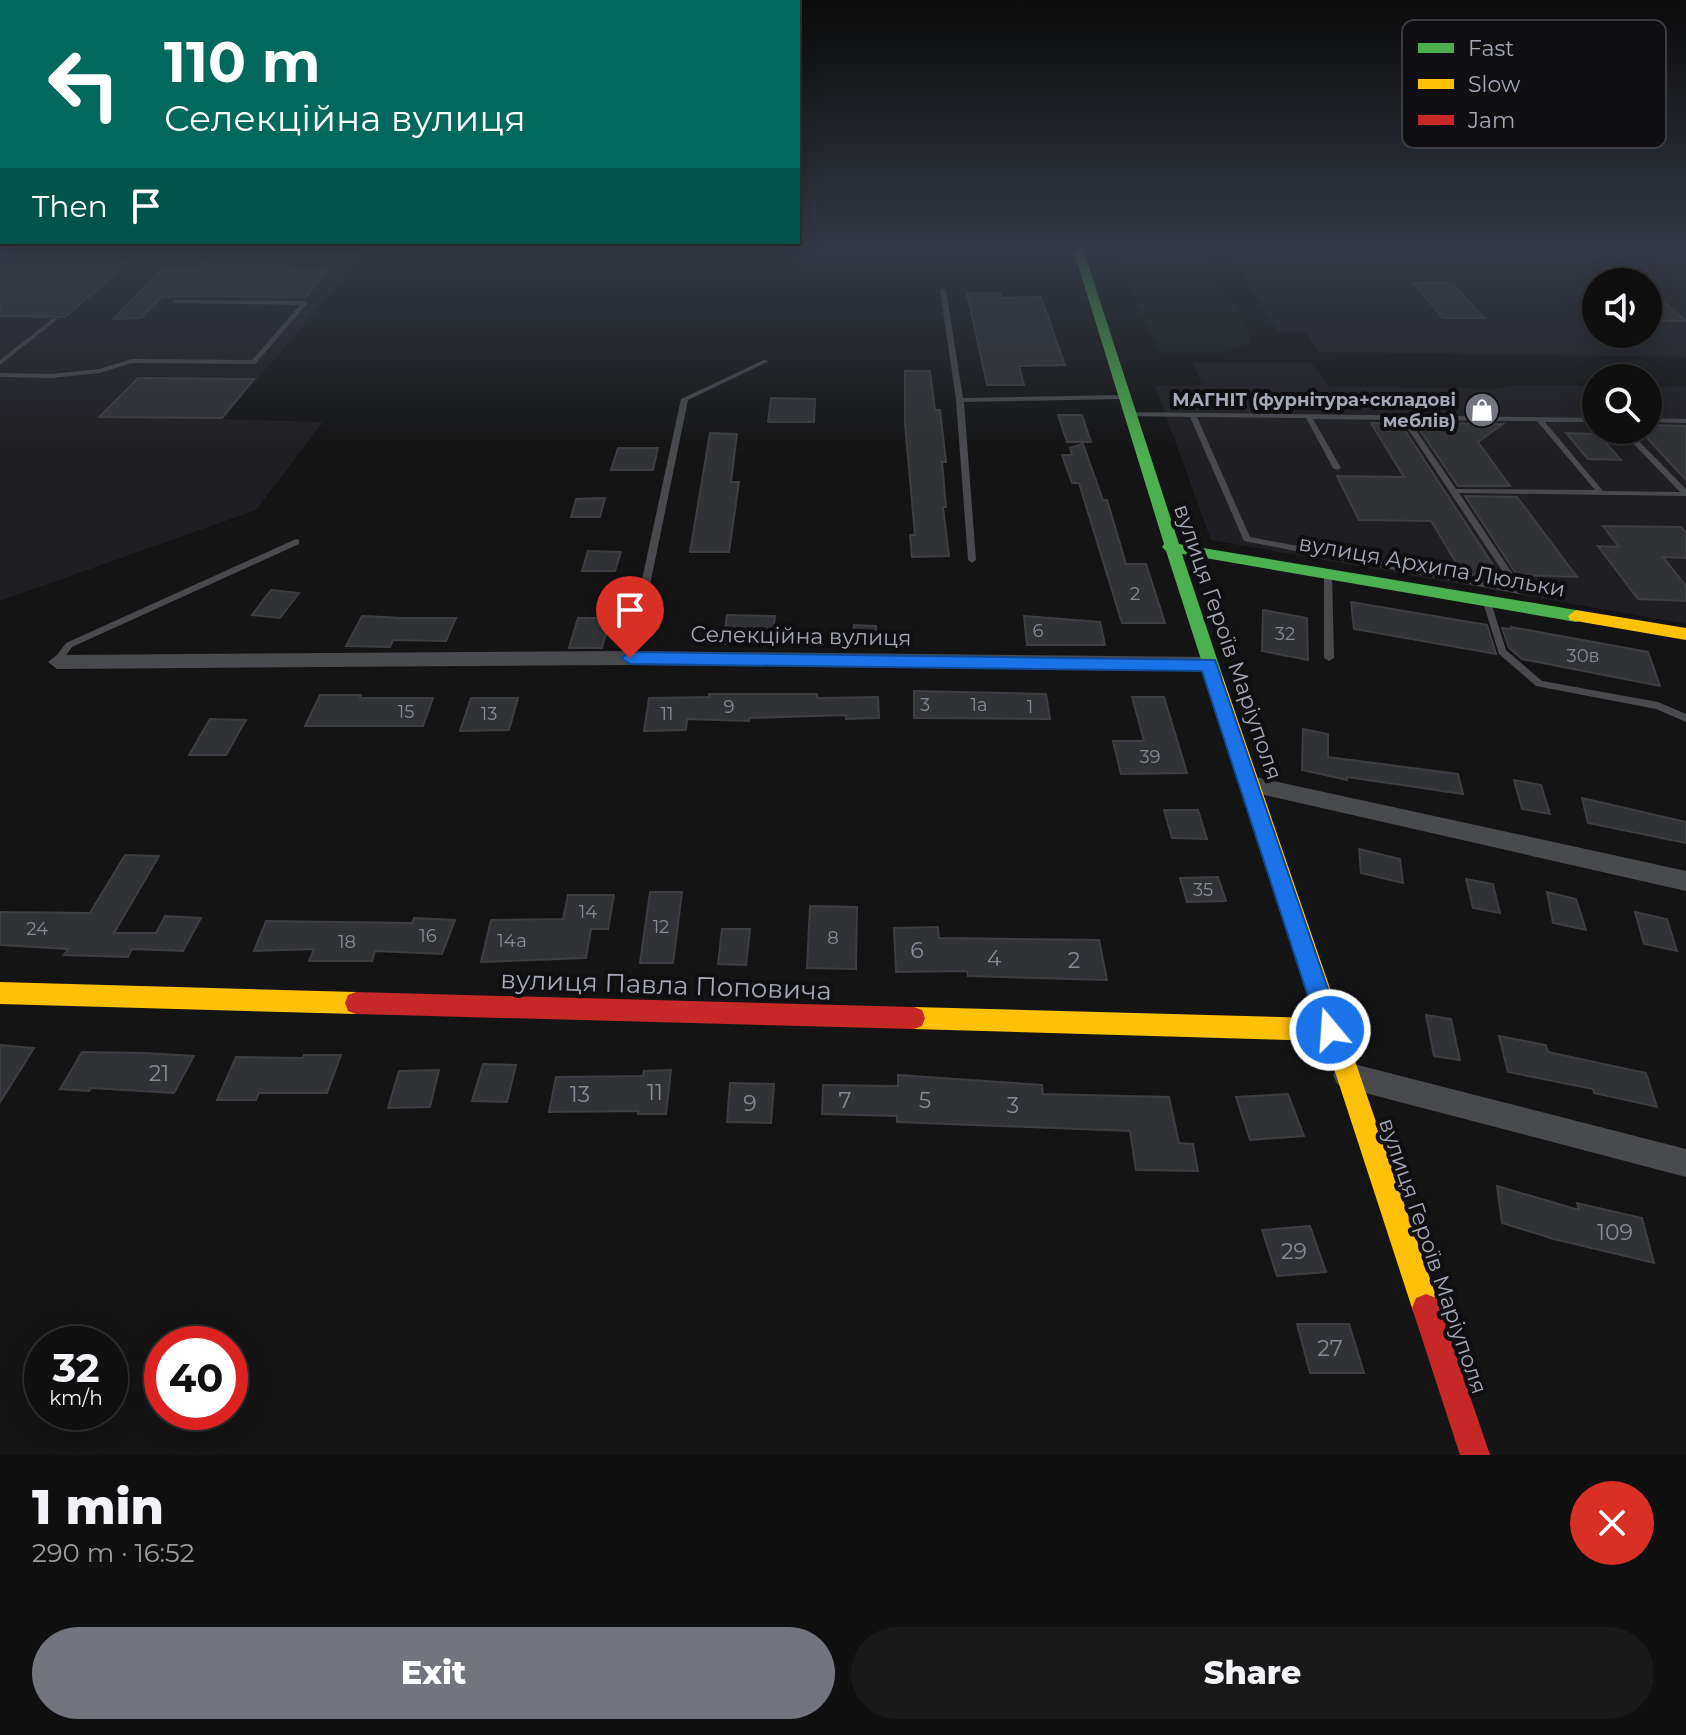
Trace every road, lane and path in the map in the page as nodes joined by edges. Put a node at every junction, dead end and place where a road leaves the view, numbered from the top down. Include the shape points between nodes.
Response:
1 (54, 320) edge
2 (290, 320) edge
3 (948, 320) edge
4 (1099, 320) edge
5 (766, 361) dead end
6 (0, 363) edge
7 (0, 375) edge
8 (960, 400) junction
9 (1124, 405) junction
10 (1193, 415) junction
11 (1308, 416) junction
12 (1404, 417) junction
13 (1539, 419) junction
14 (1582, 420) edge
15 (1662, 420) edge
16 (1686, 421) edge
17 (1638, 444) edge
18 (1337, 468) dead end
19 (1453, 491) junction
20 (1601, 493) junction
21 (1686, 493) edge
22 (296, 542) dead end
23 (1170, 547) junction
24 (972, 560) dead end
25 (1328, 572) junction
26 (1486, 599) junction
27 (1686, 634) edge
28 (630, 658) junction
29 (1329, 658) dead end
30 (57, 662) joint
31 (1209, 664) junction
32 (1686, 718) edge
33 (1251, 784) junction
34 (1686, 881) edge
35 (0, 993) edge
36 (1330, 1030) junction
37 (1346, 1075) junction
38 (1686, 1163) edge
39 (1475, 1455) edge

1 - 6 lane
2 - 7 lane via 254,362 132,361 100,371
3 - 8 lane
4 - 9 street, вулиця Героїв Маріуполя
5 - 28 lane via 685,399
8 - 9 lane
8 - 24 lane
9 - 10 lane
9 - 23 street, вулиця Героїв Маріуполя
10 - 11 lane
10 - 19 lane via 1247,539 1520,591
11 - 12 lane
11 - 18 lane
12 - 13 lane
12 - 19 lane
13 - 14 lane
13 - 20 lane
15 - 16 lane
17 - 21 lane
19 - 20 lane
20 - 21 lane
22 - 30 lane via 69,645
23 - 25 street, вулиця Архипа Люльки
23 - 31 street, вулиця Героїв Маріуполя
25 - 26 street, вулиця Архипа Люльки
25 - 29 lane
26 - 27 street, вулиця Архипа Люльки
26 - 32 lane via 1502,652 1539,684 1658,706
28 - 30 street, Селекційна вулиця
28 - 31 street, Селекційна вулиця
31 - 33 street, вулиця Героїв Маріуполя
33 - 34 street
33 - 36 street, вулиця Героїв Маріуполя
35 - 36 street, вулиця Павла Поповича
36 - 37 street, вулиця Героїв Маріуполя
37 - 38 street
37 - 39 street, вулиця Героїв Маріуполя

